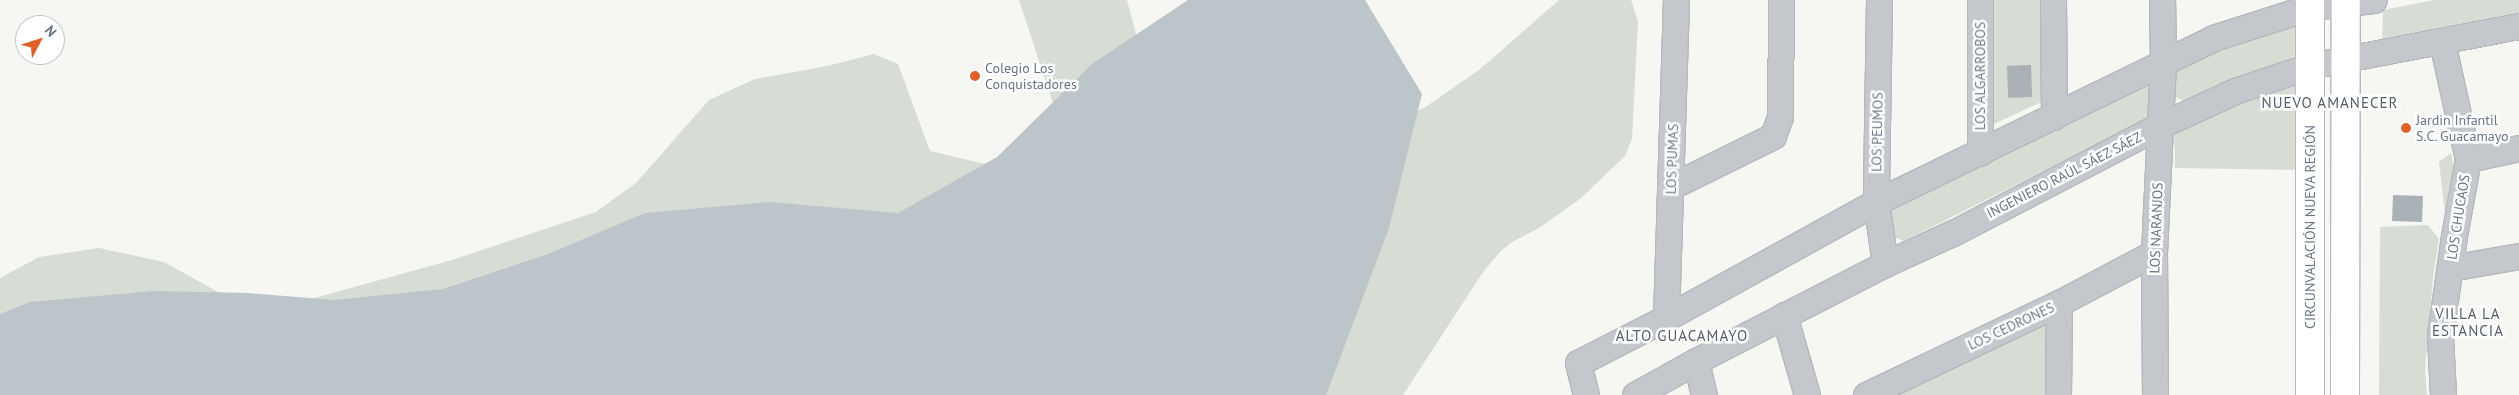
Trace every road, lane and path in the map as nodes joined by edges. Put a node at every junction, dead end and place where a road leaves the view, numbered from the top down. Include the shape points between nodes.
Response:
1 (1676, 0) edge
2 (1781, 0) edge
3 (1879, 0) edge
4 (1980, 0) edge
5 (2053, 0) edge
6 (2162, 0) edge
7 (2374, 0) edge
8 (2346, 2) edge
9 (2310, 4) edge
10 (2519, 26) edge
11 (2442, 42) junction
12 (2163, 61) junction
13 (2345, 61) junction
14 (2309, 66) junction
15 (2054, 117) junction
16 (2160, 126) junction
17 (2519, 148) edge
18 (1980, 152) junction
19 (2468, 159) junction
20 (1672, 186) junction
21 (1876, 202) junction
22 (2154, 253) junction
23 (2519, 256) edge
24 (1885, 264) junction
25 (2450, 268) junction
26 (2059, 303) junction
27 (1784, 315) junction
28 (1666, 318) junction
29 (1696, 361) junction
30 (1586, 395) edge
31 (1635, 395) edge
32 (1704, 395) edge
33 (1808, 395) edge
34 (1866, 395) edge
35 (2058, 395) edge
36 (2155, 395) edge
37 (2310, 395) edge
38 (2345, 395) edge
39 (2442, 395) edge

1 - 20 street, LOS PUMAS
2 - 20 street via 1780,117 1773,136
3 - 21 street, LOS PEUMOS
4 - 18 street, LOS ALGARROBOS
5 - 15 street
6 - 12 street, LOS NARANJOS
7 - 8 street
8 - 9 street
8 - 13 main road
9 - 12 street via 2213,38
9 - 14 main road, CIRCUNVALACIÓN NUEVA REGIÓN
10 - 11 street, INGENIERO RAÚL SÁEZ SÁEZ
11 - 13 street, INGENIERO RAÚL SÁEZ SÁEZ
11 - 19 street, LOS CHUCAOS
12 - 15 street
12 - 16 street, LOS NARANJOS
13 - 14 street, INGENIERO RAÚL SÁEZ SÁEZ
13 - 38 main road
14 - 16 street, INGENIERO RAÚL SÁEZ SÁEZ via 2235,91
14 - 37 main road, CIRCUNVALACIÓN NUEVA REGIÓN
15 - 18 street
16 - 22 street, LOS NARANJOS
16 - 24 street, INGENIERO RAÚL SÁEZ SÁEZ via 1955,232
17 - 19 street
18 - 21 street
19 - 25 street, LOS CHUCAOS
20 - 28 street, LOS PUMAS
21 - 24 street, LOS PEUMOS
21 - 28 street
22 - 26 street, LOS CEDRONES
22 - 36 street, LOS NARANJOS
23 - 25 street
24 - 27 street, INGENIERO RAÚL SÁEZ SÁEZ
25 - 39 street, LOS CHUCAOS via 2440,336
26 - 34 street, LOS CEDRONES
26 - 35 street
27 - 29 street, INGENIERO RAÚL SÁEZ SÁEZ
27 - 33 street
28 - 30 street via 1578,363
29 - 31 street, INGENIERO RAÚL SÁEZ SÁEZ
29 - 32 street

